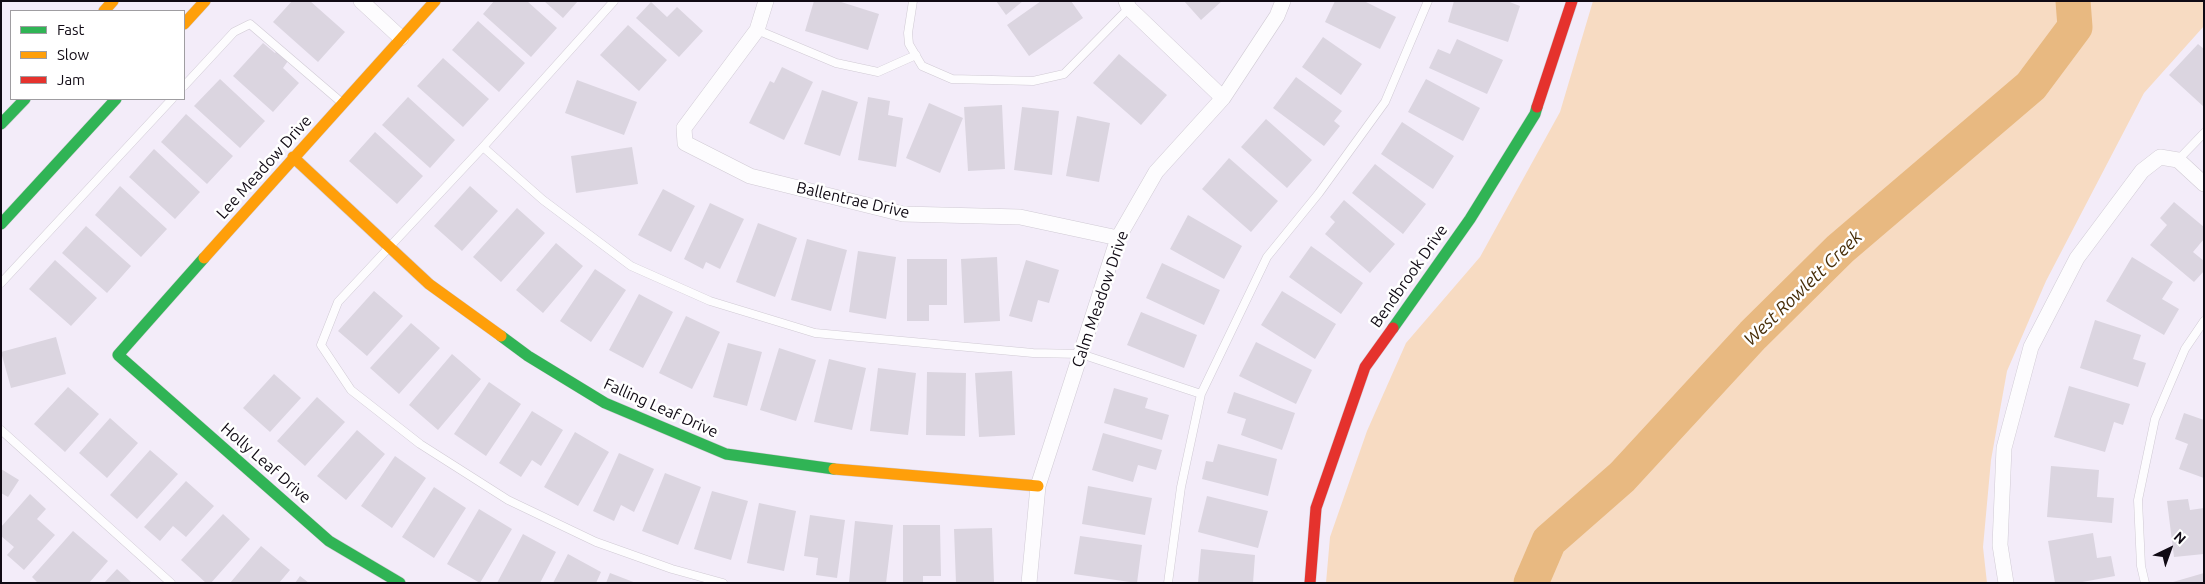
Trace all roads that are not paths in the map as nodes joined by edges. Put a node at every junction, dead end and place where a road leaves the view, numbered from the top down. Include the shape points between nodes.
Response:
1 (205, 1) edge
2 (361, 1) edge
3 (435, 1) edge
4 (614, 1) edge
5 (766, 1) edge
6 (913, 1) edge
7 (1283, 1) edge
8 (1428, 1) edge
9 (1572, 1) edge
10 (1127, 4) edge
11 (185, 23) edge
12 (757, 30) junction
13 (402, 38) junction
14 (916, 55) junction
15 (185, 85) edge
16 (1222, 98) junction
17 (23, 100) edge
18 (115, 100) edge
19 (171, 100) edge
20 (342, 103) junction
21 (1, 124) edge
22 (2204, 133) edge
23 (483, 147) junction
24 (293, 157) junction
25 (2178, 160) junction
26 (2204, 184) edge
27 (1, 224) edge
28 (1118, 238) junction
29 (390, 247) junction
30 (1, 283) edge
31 (2204, 321) edge
32 (1081, 354) junction
33 (118, 355) joint
34 (1201, 394) junction
35 (1, 430) edge
36 (1038, 486) junction
37 (171, 583) edge
38 (400, 583) edge
39 (723, 583) edge
40 (1029, 583) edge
41 (1168, 583) edge
42 (1310, 583) edge
43 (2006, 583) edge
44 (2145, 583) edge

1 - 11 street
2 - 13 street
3 - 13 street, Lee Meadow Drive
4 - 23 lane
5 - 12 street
6 - 14 lane via 908,33 909,44
7 - 16 street, Calm Meadow Drive via 1277,16
8 - 34 lane via 1385,102 1320,193 1267,257
9 - 42 street, Bendbrook Drive via 1535,114 1470,219 1365,367 1316,508
10 - 14 lane via 1064,74 1033,82 952,79 922,66
10 - 16 street
12 - 14 lane via 836,63 878,72
12 - 28 street, Ballentrae Drive via 684,128 685,143 750,176 903,214 1020,217
13 - 20 street, Lee Meadow Drive
15 - 20 lane via 234,32 250,24
16 - 28 street, Calm Meadow Drive via 1156,172
17 - 21 street
18 - 27 street
19 - 30 lane
20 - 24 street, Lee Meadow Drive
22 - 25 lane
23 - 29 lane
23 - 32 lane via 543,200 631,266 710,301 815,333 1033,353
24 - 29 street, Falling Leaf Drive
24 - 33 street, Lee Meadow Drive
25 - 26 street
25 - 43 street via 2160,157 2142,172 2077,258 2031,347 2004,448 2000,546
28 - 32 street, Calm Meadow Drive
29 - 36 street, Falling Leaf Drive via 429,284 528,356 605,403 726,454 852,472
29 - 39 lane via 338,302 321,345 351,390 420,444 508,500 596,542
31 - 44 lane via 2185,349 2155,419 2138,500 2141,566
32 - 34 lane
32 - 36 street, Calm Meadow Drive
33 - 38 street, Holly Leaf Drive via 329,540
34 - 41 lane via 1181,487
35 - 37 lane
36 - 40 street, Calm Meadow Drive

